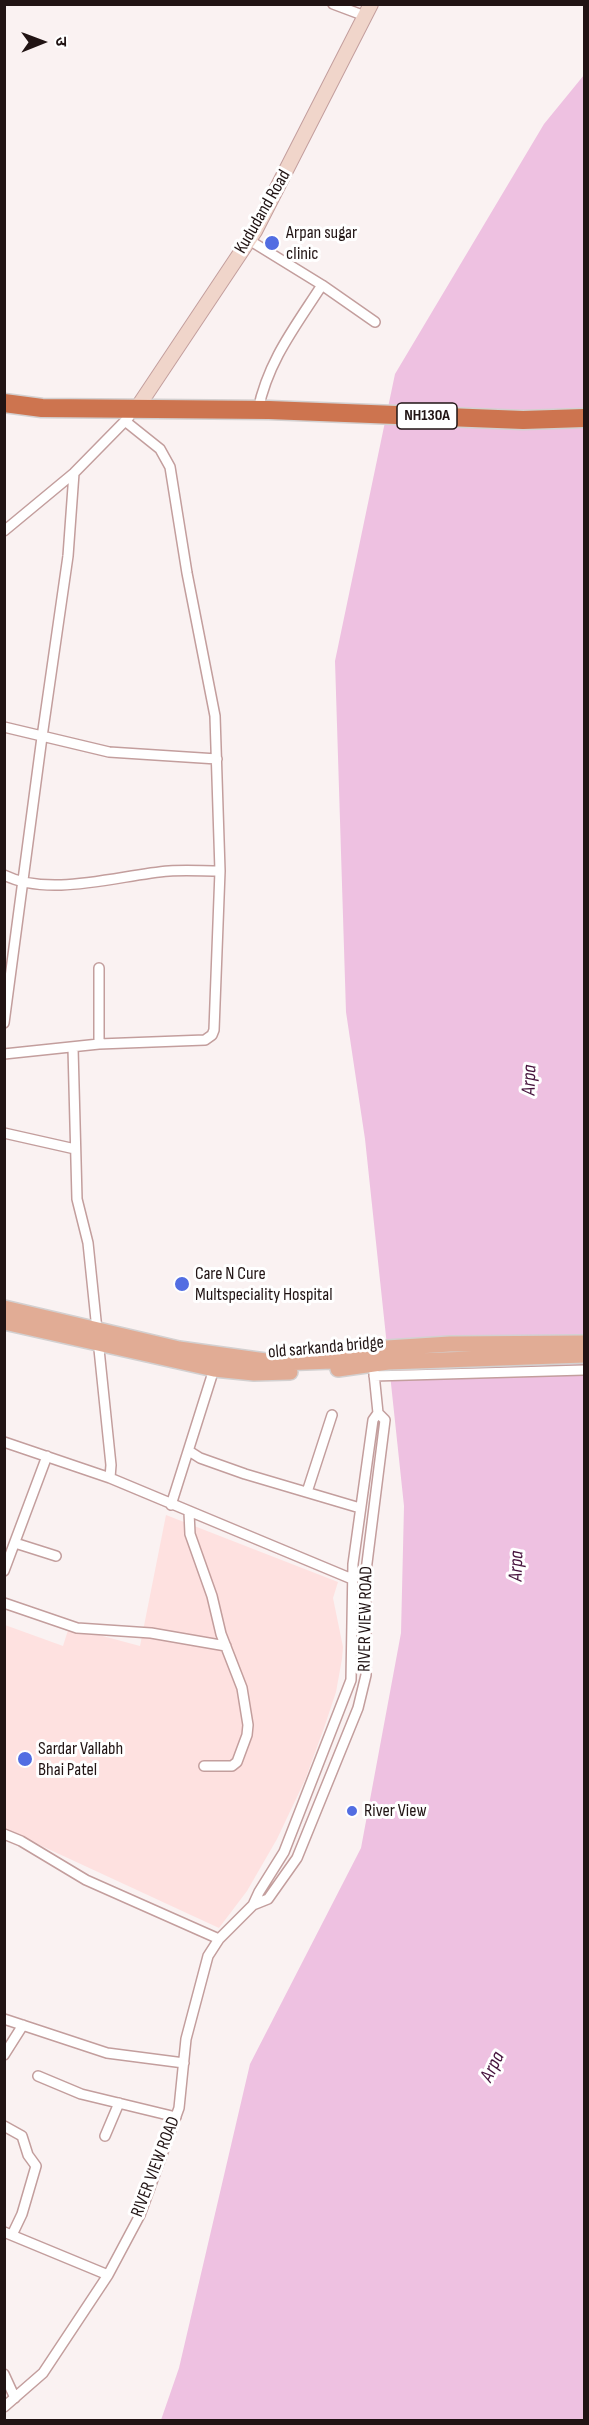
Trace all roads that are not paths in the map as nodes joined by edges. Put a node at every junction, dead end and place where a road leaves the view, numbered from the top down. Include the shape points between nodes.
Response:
1 (333, 4) edge
2 (368, 10) edge
3 (249, 240) junction
4 (322, 285) junction
5 (375, 322) dead end
6 (4, 403) edge
7 (264, 410) junction
8 (131, 415) junction
9 (585, 418) edge
10 (74, 473) junction
11 (4, 531) edge
12 (4, 727) edge
13 (42, 737) junction
14 (217, 759) junction
15 (220, 870) junction
16 (4, 875) edge
17 (23, 883) junction
18 (99, 968) dead end
19 (4, 1023) edge
20 (99, 1044) junction
21 (73, 1048) junction
22 (4, 1054) edge
23 (4, 1133) edge
24 (75, 1149) junction
25 (4, 1308) edge
26 (4, 1322) edge
27 (98, 1335) junction
28 (585, 1342) edge
29 (585, 1355) edge
30 (381, 1362) junction
31 (214, 1369) junction
32 (585, 1370) edge
33 (378, 1413) junction
34 (332, 1415) dead end
35 (4, 1442) edge
36 (189, 1451) junction
37 (47, 1456) junction
38 (110, 1478) junction
39 (307, 1492) junction
40 (171, 1505) junction
41 (360, 1508) junction
42 (189, 1512) junction
43 (15, 1543) junction
44 (56, 1556) dead end
45 (4, 1571) edge
46 (352, 1579) junction
47 (4, 1603) edge
48 (226, 1646) junction
49 (204, 1767) dead end
50 (4, 1834) edge
51 (254, 1905) junction
52 (219, 1939) junction
53 (4, 2019) edge
54 (23, 2025) junction
55 (4, 2055) edge
56 (184, 2063) junction
57 (38, 2076) dead end
58 (119, 2103) junction
59 (176, 2117) junction
60 (4, 2126) edge
61 (105, 2136) dead end
62 (8, 2234) edge
63 (108, 2275) junction
64 (4, 2374) edge
65 (15, 2398) junction
66 (4, 2407) edge

1 - 2 street
2 - 3 main road, Kududand Road
3 - 4 street
3 - 8 main road, Kududand Road
4 - 5 street
4 - 7 street via 268,372
6 - 8 highway, NH130A
7 - 8 highway, NH130A
7 - 9 highway, NH130A via 523,420
8 - 10 street
8 - 14 street via 160,449 173,477 215,717
10 - 11 street
10 - 13 street via 68,556
12 - 13 street
13 - 14 street via 109,752
13 - 17 street
14 - 15 street
15 - 17 street via 169,871 63,885
15 - 20 street via 212,1035 205,1040
16 - 17 street
17 - 19 street
18 - 20 street
20 - 21 street
21 - 22 street
21 - 24 street
23 - 24 street
24 - 27 street via 77,1199 88,1243
25 - 27 main road
26 - 27 main road, old sarkanda bridge
27 - 30 main road via 280,1364
27 - 31 main road, old sarkanda bridge
27 - 38 street
28 - 30 main road via 450,1344
29 - 30 main road, old sarkanda bridge
30 - 31 main road, old sarkanda bridge via 317,1371 254,1373
30 - 32 street
30 - 33 street, RIVER VIEW ROAD
31 - 36 street
33 - 41 street, RIVER VIEW ROAD via 373,1420
33 - 51 street, RIVER VIEW ROAD via 385,1420 367,1557 368,1657 364,1689 297,1858 268,1899
34 - 39 street
35 - 37 street
36 - 39 street via 245,1474
36 - 40 street
37 - 38 street
37 - 43 street
38 - 40 street
39 - 41 street
40 - 42 street
41 - 46 street, RIVER VIEW ROAD
42 - 46 street
42 - 48 street via 190,1533
43 - 44 street
43 - 45 street
46 - 51 street, RIVER VIEW ROAD via 352,1665 347,1693 284,1852
47 - 48 street via 77,1628 152,1633
48 - 49 street via 242,1688 247,1735 232,1766
50 - 52 street via 86,1880
51 - 52 street, RIVER VIEW ROAD
52 - 56 street, RIVER VIEW ROAD via 208,1956 186,2039
53 - 54 street
54 - 55 street
54 - 56 street via 106,2053
56 - 59 street, RIVER VIEW ROAD
57 - 58 street via 81,2094
58 - 59 street
58 - 61 street
59 - 63 street, RIVER VIEW ROAD via 140,2215
60 - 62 street via 22,2136 36,2166 22,2214
62 - 63 street
63 - 65 street, RIVER VIEW ROAD via 43,2373
64 - 65 street
65 - 66 street, RIVER VIEW ROAD

